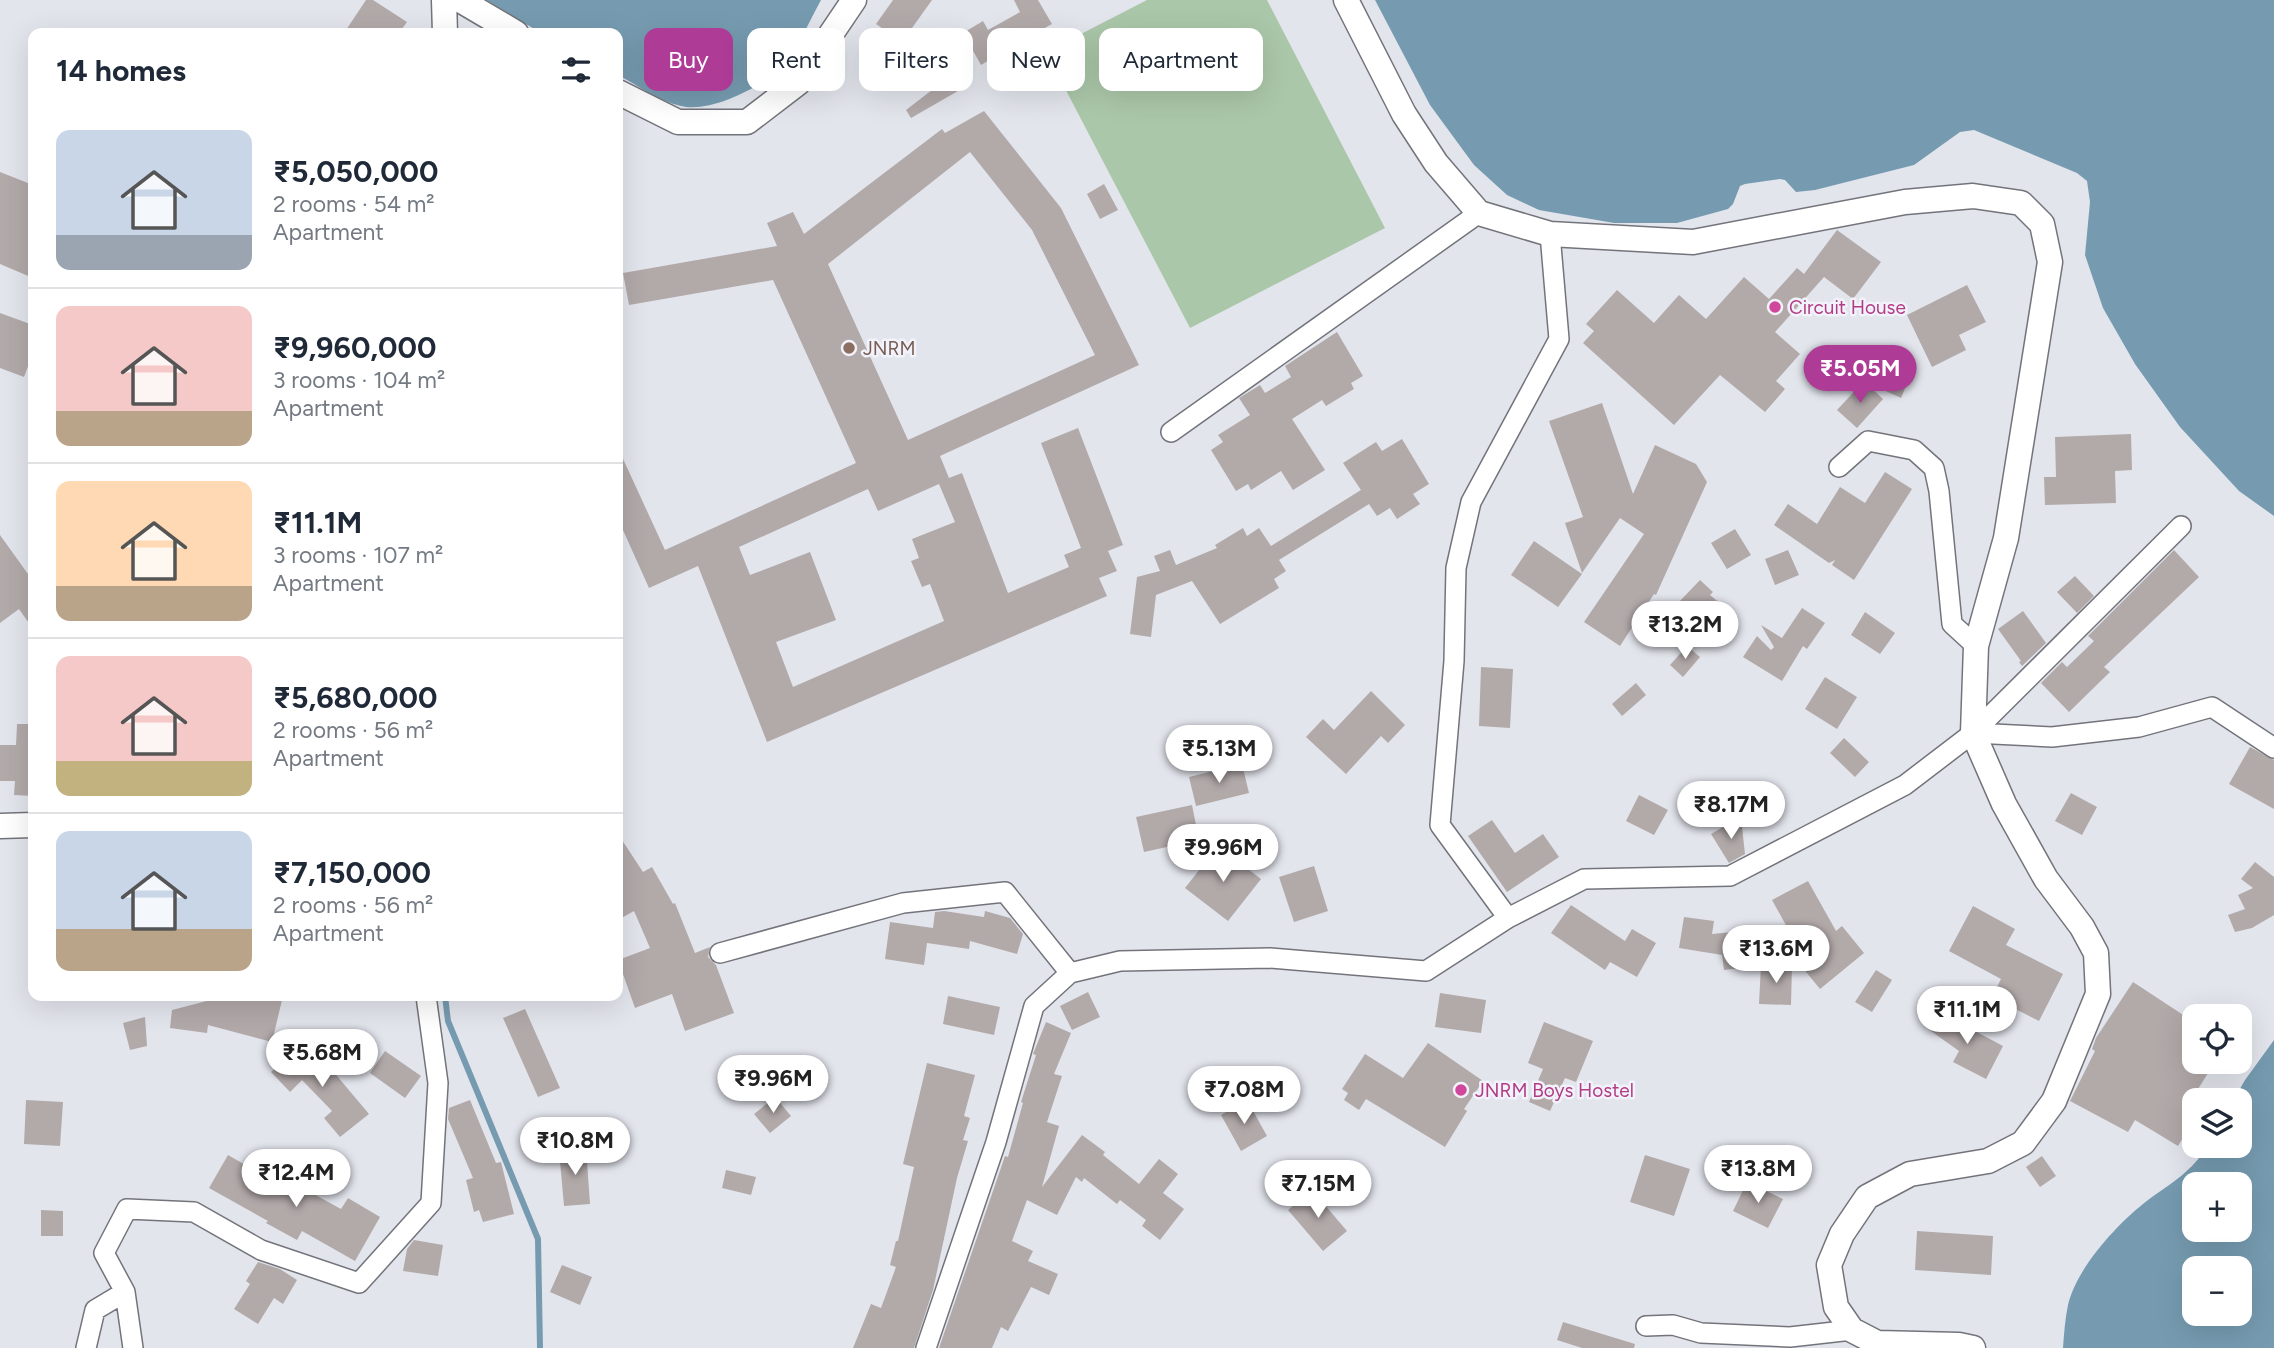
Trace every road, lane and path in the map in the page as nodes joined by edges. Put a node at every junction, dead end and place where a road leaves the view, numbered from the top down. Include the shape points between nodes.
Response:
1 (444, 0) edge
2 (460, 0) edge
3 (854, 0) edge
4 (1346, 0) edge
5 (445, 28) edge
6 (508, 28) edge
7 (623, 94) edge
8 (1479, 213) junction
9 (1550, 234) junction
10 (1171, 432) dead end
11 (1839, 467) dead end
12 (2181, 526) dead end
13 (1976, 646) junction
14 (1973, 733) junction
15 (2274, 748) edge
16 (28, 825) edge
17 (0, 827) edge
18 (1508, 919) junction
19 (720, 953) dead end
20 (1070, 973) junction
21 (427, 1001) edge
22 (125, 1292) junction
23 (1646, 1326) dead end
24 (1852, 1330) junction
25 (86, 1348) edge
26 (133, 1348) edge
27 (926, 1348) edge
28 (1973, 1348) edge

1 - 5 main road
2 - 6 main road
3 - 7 main road via 798,83 747,122 678,122
4 - 8 main road via 1404,114 1436,163
8 - 9 main road
8 - 10 street
9 - 13 main road via 1693,242 1905,202 1973,196 2021,203 2042,224 2050,262 2006,538
9 - 18 street via 1559,339 1471,502 1456,568 1454,661 1440,825
11 - 13 street via 1868,441 1914,450 1934,468 1952,624
12 - 14 street
13 - 14 main road
14 - 15 street via 2052,737 2139,727 2212,707
14 - 18 street via 1905,785 1730,876 1584,879
14 - 24 main road via 2016,826 2096,953 2098,994 2054,1101 2023,1143 1987,1161 1910,1174 1867,1197 1842,1234 1829,1265 1836,1307
16 - 17 main road
18 - 20 street via 1426,971 1270,958 1120,961
19 - 20 street via 903,904 1005,892
20 - 27 street via 1034,1006 996,1142
21 - 22 street via 438,1083 431,1203 359,1283 261,1250 194,1212 127,1209 104,1253
22 - 25 street via 95,1310
22 - 26 street
23 - 24 street via 1673,1325 1701,1334 1790,1337
24 - 28 main road via 1877,1343

